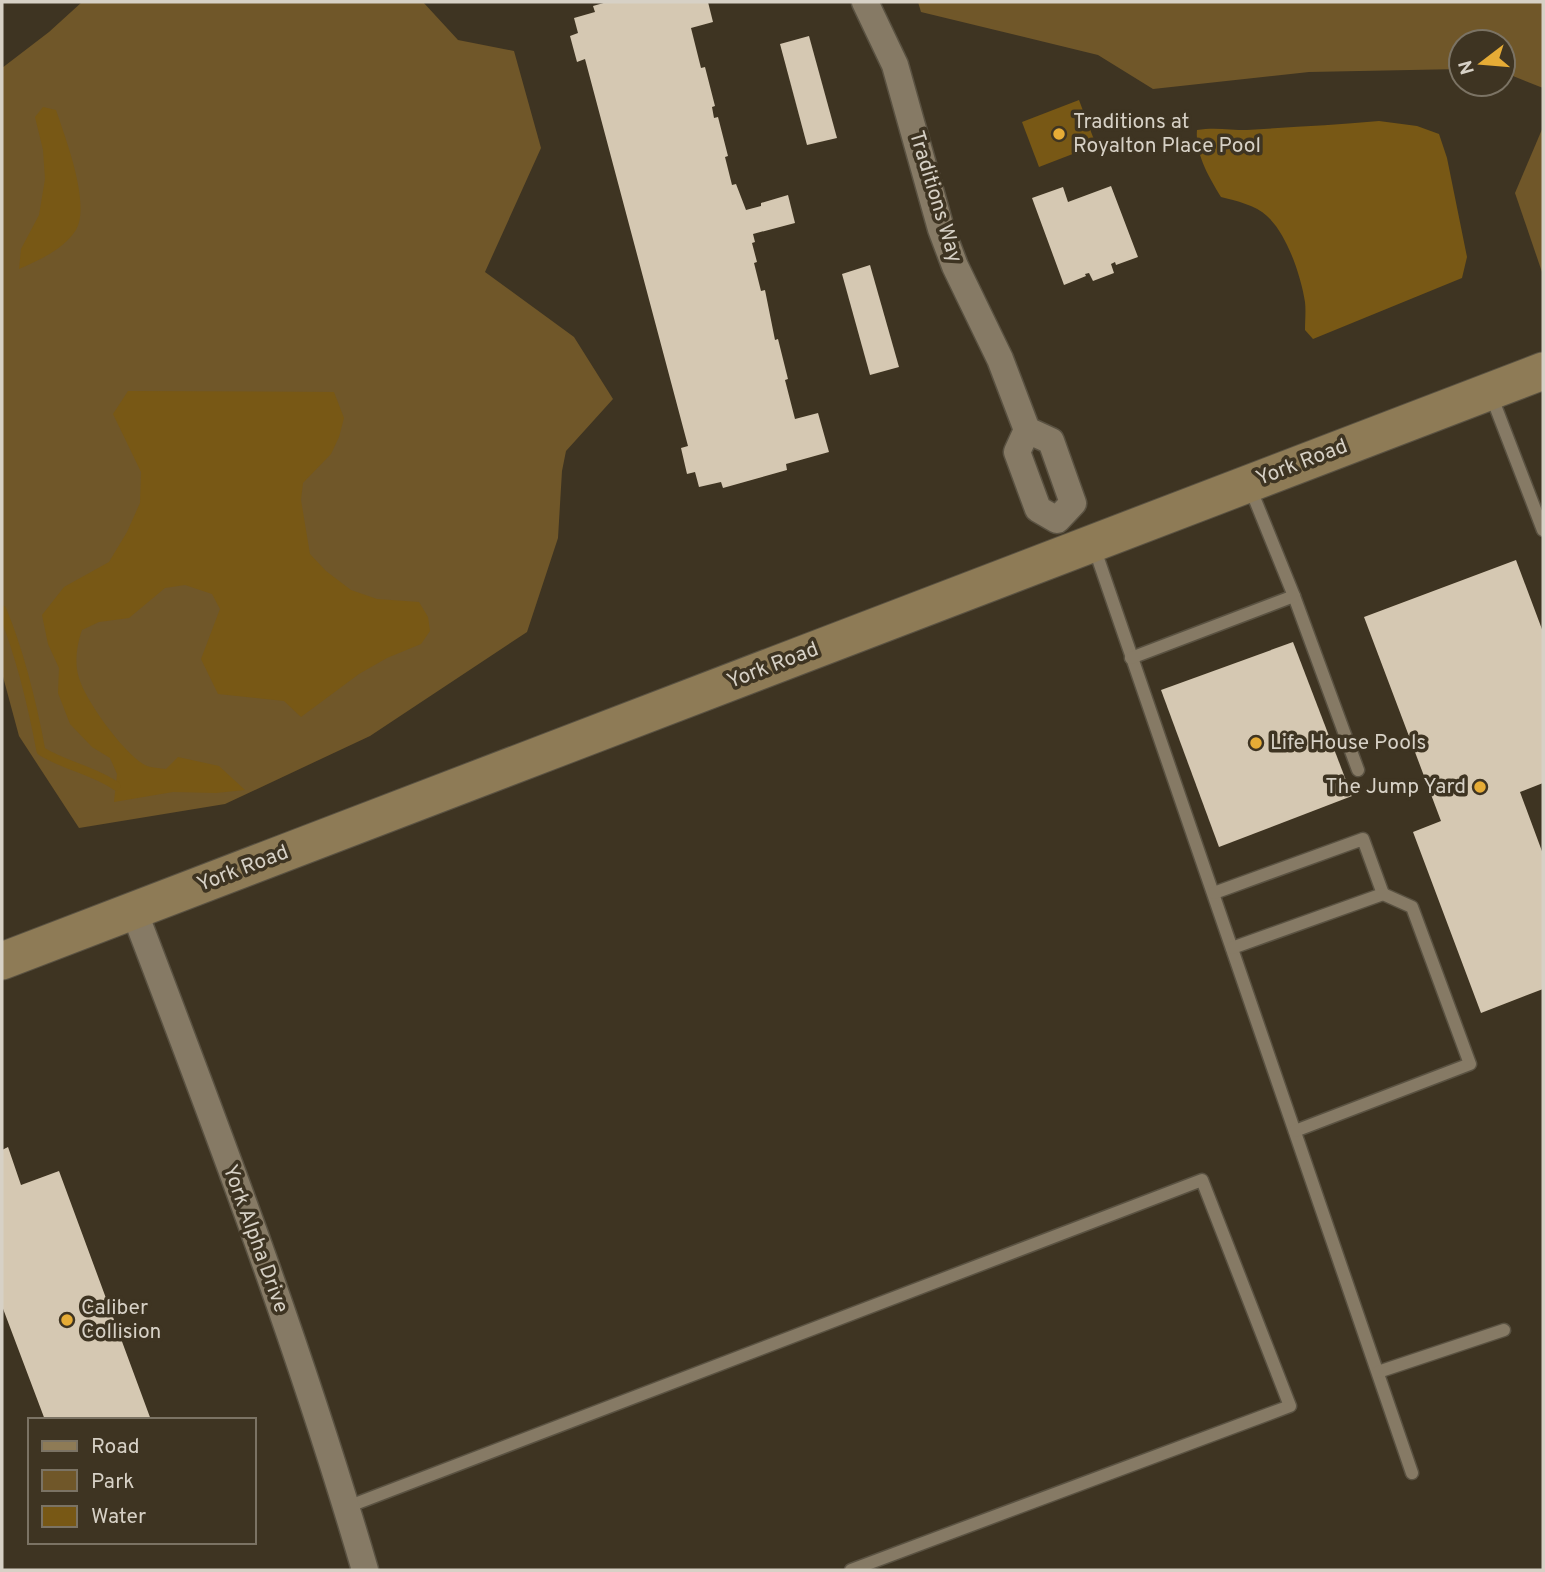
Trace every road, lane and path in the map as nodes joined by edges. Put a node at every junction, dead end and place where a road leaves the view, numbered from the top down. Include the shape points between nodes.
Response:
1 (865, 2) edge
2 (1543, 371) edge
3 (1489, 391) junction
4 (1027, 430) junction
5 (1248, 484) junction
6 (1543, 530) edge
7 (1073, 539) junction
8 (1294, 596) junction
9 (1131, 658) junction
10 (1358, 770) dead end
11 (1214, 893) junction
12 (1383, 894) junction
13 (134, 911) junction
14 (1233, 948) junction
15 (3, 957) edge
16 (1295, 1131) junction
17 (1504, 1331) dead end
18 (1378, 1372) junction
19 (1412, 1473) dead end
20 (347, 1507) junction
21 (365, 1570) edge
22 (851, 1570) edge

1 - 4 street, Traditions Way via 895,65 955,266 1000,359
2 - 3 street, York Road
3 - 5 street, York Road
3 - 6 lane
4 - 7 street via 1051,441 1073,503
4 - 7 street via 1017,452 1038,509
5 - 7 street, York Road
5 - 8 lane
7 - 9 lane
7 - 13 street, York Road
8 - 9 lane
8 - 10 lane
9 - 11 lane
11 - 12 lane via 1363,839
11 - 14 lane
12 - 14 lane
12 - 16 lane via 1412,907 1470,1064
13 - 15 street, York Road
13 - 20 street, York Alpha Drive via 285,1321
14 - 16 lane
16 - 18 lane
17 - 18 lane
18 - 19 lane
20 - 21 street, York Alpha Drive
20 - 22 lane via 1202,1180 1290,1406

